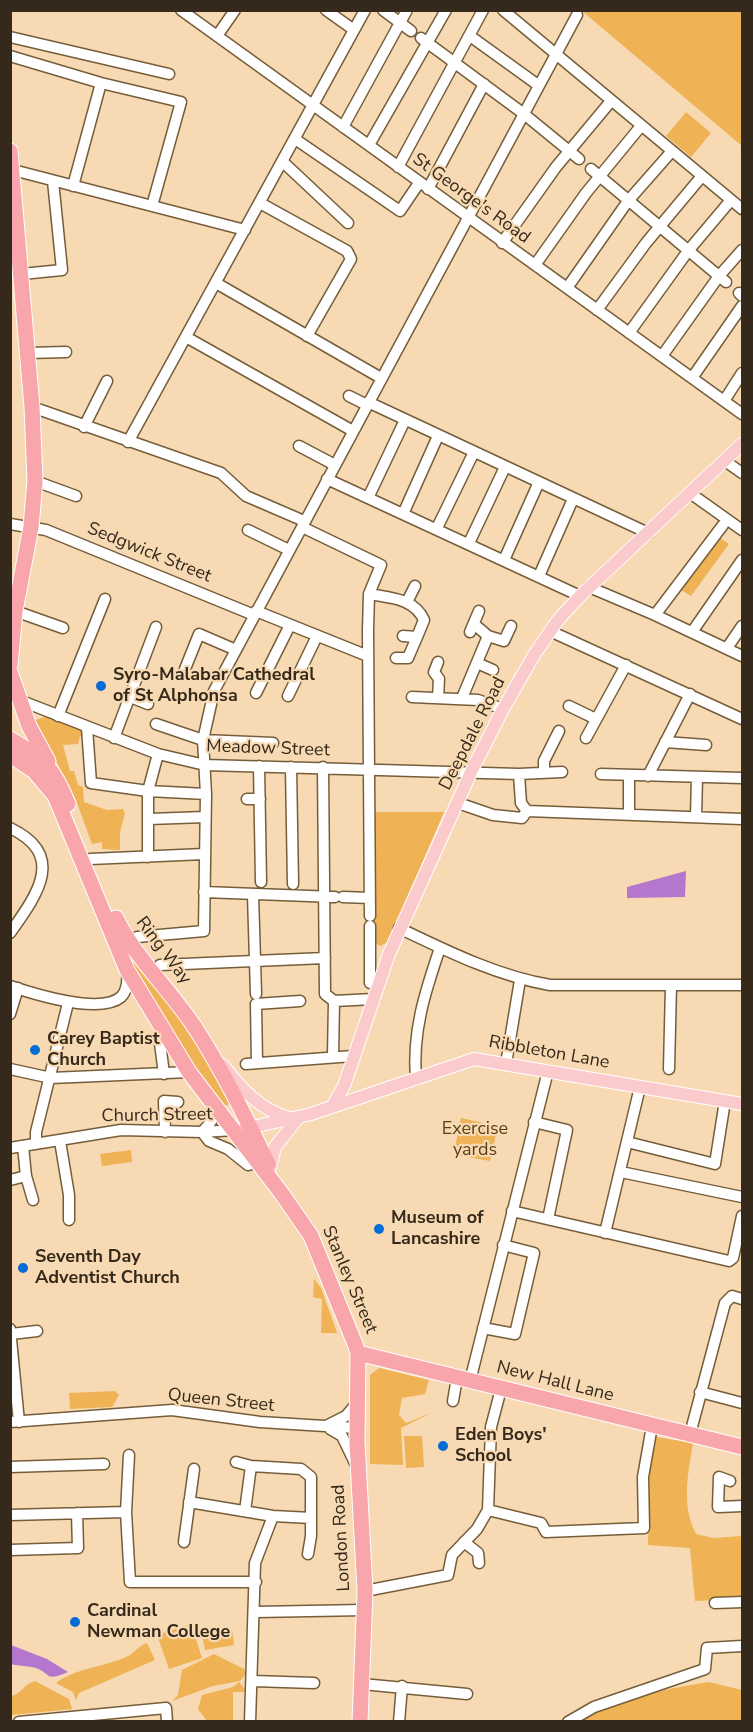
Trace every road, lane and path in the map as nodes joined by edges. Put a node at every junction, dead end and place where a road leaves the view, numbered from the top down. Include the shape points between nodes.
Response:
1 (235, 10) edge
2 (326, 10) edge
3 (365, 10) edge
4 (382, 10) edge
5 (407, 10) edge
6 (446, 10) edge
7 (483, 10) edge
8 (503, 10) edge
9 (187, 12) edge
10 (577, 15) dead end
11 (400, 23) junction
12 (354, 30) junction
13 (217, 36) junction
14 (470, 36) junction
15 (10, 37) edge
16 (420, 37) junction
17 (555, 54) junction
18 (10, 56) edge
19 (454, 63) junction
20 (169, 74) dead end
21 (101, 83) junction
22 (484, 84) junction
23 (538, 85) junction
24 (611, 101) junction
25 (314, 106) junction
26 (524, 114) junction
27 (641, 126) junction
28 (343, 127) junction
29 (295, 140) junction
30 (369, 145) junction
31 (10, 151) edge
32 (569, 151) junction
33 (672, 151) junction
34 (579, 159) dead end
35 (283, 162) junction
36 (398, 167) junction
37 (591, 169) dead end
38 (13, 170) junction
39 (702, 176) junction
40 (600, 177) junction
41 (53, 181) junction
42 (73, 186) junction
43 (424, 186) junction
44 (731, 200) junction
45 (628, 201) junction
46 (260, 203) junction
47 (152, 206) junction
48 (742, 209) edge
49 (468, 219) junction
50 (348, 223) dead end
51 (659, 227) junction
52 (245, 230) junction
53 (502, 243) junction
54 (742, 250) edge
55 (688, 251) junction
56 (535, 265) junction
57 (22, 274) junction
58 (723, 279) junction
59 (216, 283) junction
60 (567, 288) junction
61 (742, 306) edge
62 (597, 310) junction
63 (629, 333) junction
64 (307, 336) junction
65 (186, 338) junction
66 (66, 352) dead end
67 (28, 353) junction
68 (662, 356) junction
69 (742, 374) edge
70 (381, 378) junction
71 (692, 378) junction
72 (107, 381) dead end
73 (349, 396) dead end
74 (724, 401) junction
75 (368, 404) junction
76 (32, 407) junction
77 (742, 414) edge
78 (405, 420) junction
79 (84, 427) junction
80 (353, 431) junction
81 (438, 436) junction
82 (128, 442) junction
83 (742, 444) edge
84 (298, 446) dead end
85 (474, 452) junction
86 (725, 460) junction
87 (335, 465) junction
88 (505, 467) junction
89 (742, 473) edge
90 (35, 481) junction
91 (326, 482) junction
92 (538, 482) junction
93 (690, 493) junction
94 (76, 496) dead end
95 (368, 498) junction
96 (573, 499) junction
97 (403, 514) junction
98 (10, 524) edge
99 (303, 524) junction
100 (723, 525) dead end
101 (31, 527) junction
102 (437, 528) junction
103 (248, 530) dead end
104 (742, 530) edge
105 (648, 532) junction
106 (469, 543) junction
107 (289, 550) junction
108 (504, 560) junction
109 (742, 560) edge
110 (16, 571) edge
111 (539, 576) junction
112 (415, 586) dead end
113 (369, 594) junction
114 (582, 594) junction
115 (105, 599) dead end
116 (406, 602) junction
117 (15, 611) junction
118 (479, 611) dead end
119 (255, 613) junction
120 (655, 615) junction
121 (290, 625) junction
122 (511, 626) dead end
123 (742, 626) edge
124 (156, 627) dead end
125 (63, 628) dead end
126 (550, 631) junction
127 (692, 632) junction
128 (11, 634) edge
129 (317, 636) junction
130 (403, 636) dead end
131 (488, 636) junction
132 (417, 637) junction
133 (727, 648) junction
134 (236, 650) junction
135 (368, 656) junction
136 (742, 656) edge
137 (396, 658) dead end
138 (438, 662) dead end
139 (477, 663) junction
140 (10, 665) edge
141 (626, 665) junction
142 (185, 669) dead end
143 (494, 670) dead end
144 (10, 672) edge
145 (256, 693) dead end
146 (690, 694) junction
147 (128, 696) junction
148 (288, 696) dead end
149 (412, 697) dead end
150 (441, 698) junction
151 (462, 698) junction
152 (147, 704) dead end
153 (569, 706) dead end
154 (503, 709) junction
155 (31, 713) junction
156 (58, 716) junction
157 (596, 719) junction
158 (742, 719) edge
159 (156, 724) dead end
160 (87, 728) junction
161 (558, 731) dead end
162 (114, 738) junction
163 (586, 738) dead end
164 (10, 739) edge
165 (203, 740) junction
166 (273, 742) dead end
167 (665, 742) junction
168 (706, 745) dead end
169 (158, 754) junction
170 (10, 755) edge
171 (205, 765) junction
172 (259, 766) junction
173 (291, 767) junction
174 (324, 767) junction
175 (369, 768) junction
176 (472, 770) junction
177 (562, 772) dead end
178 (544, 773) junction
179 (519, 774) junction
180 (601, 774) dead end
181 (629, 775) junction
182 (57, 776) junction
183 (648, 776) junction
184 (697, 777) junction
185 (742, 778) edge
186 (148, 791) junction
187 (206, 794) junction
188 (247, 799) dead end
189 (260, 799) junction
190 (458, 803) junction
191 (527, 811) junction
192 (629, 815) junction
193 (205, 817) junction
194 (696, 817) junction
195 (149, 819) junction
196 (742, 819) edge
197 (10, 828) edge
198 (204, 854) junction
199 (148, 857) junction
200 (90, 859) junction
201 (261, 882) dead end
202 (293, 884) dead end
203 (204, 892) junction
204 (253, 896) junction
205 (335, 897) junction
206 (370, 898) junction
207 (399, 928) junction
208 (10, 933) edge
209 (142, 939) dead end
210 (440, 948) junction
211 (370, 949) junction
212 (389, 954) junction
213 (325, 958) junction
214 (254, 961) junction
215 (160, 965) dead end
216 (128, 970) junction
217 (520, 980) junction
218 (370, 983) dead end
219 (742, 985) edge
220 (671, 986) junction
221 (14, 987) edge
222 (256, 999) junction
223 (374, 999) junction
224 (300, 1001) dead end
225 (334, 1001) junction
226 (68, 1003) junction
227 (10, 1014) edge
228 (195, 1028) junction
229 (160, 1043) dead end
230 (333, 1056) junction
231 (353, 1056) junction
232 (506, 1064) junction
233 (10, 1069) edge
234 (669, 1069) dead end
235 (548, 1071) junction
236 (189, 1072) junction
237 (164, 1074) junction
238 (51, 1078) junction
239 (416, 1079) junction
240 (344, 1086) junction
241 (640, 1087) junction
242 (358, 1097) junction
243 (211, 1100) junction
244 (725, 1101) junction
245 (178, 1102) dead end
246 (742, 1104) edge
247 (333, 1105) junction
248 (296, 1117) junction
249 (534, 1122) junction
250 (250, 1129) junction
251 (234, 1130) junction
252 (165, 1132) junction
253 (202, 1132) junction
254 (60, 1141) junction
255 (627, 1142) junction
256 (36, 1144) junction
257 (23, 1146) junction
258 (10, 1148) edge
259 (264, 1165) junction
260 (621, 1172) junction
261 (26, 1176) junction
262 (10, 1180) edge
263 (742, 1197) edge
264 (33, 1200) dead end
265 (512, 1211) junction
266 (742, 1216) edge
267 (548, 1219) junction
268 (69, 1220) dead end
269 (605, 1233) junction
270 (503, 1245) junction
271 (739, 1297) edge
272 (483, 1328) junction
273 (10, 1329) edge
274 (37, 1331) dead end
275 (11, 1334) edge
276 (358, 1353) junction
277 (382, 1360) junction
278 (358, 1377) junction
279 (463, 1379) junction
280 (501, 1389) junction
281 (700, 1392) junction
282 (453, 1401) dead end
283 (357, 1403) junction
284 (742, 1403) edge
285 (15, 1422) edge
286 (652, 1426) junction
287 (323, 1427) junction
288 (357, 1428) junction
289 (690, 1434) junction
290 (742, 1447) edge
291 (129, 1455) dead end
292 (236, 1462) dead end
293 (104, 1464) dead end
294 (251, 1466) junction
295 (10, 1467) edge
296 (194, 1469) dead end
297 (359, 1472) junction
298 (708, 1475) dead end
299 (189, 1502) junction
300 (742, 1506) edge
301 (488, 1510) junction
302 (245, 1511) junction
303 (126, 1512) junction
304 (77, 1513) junction
305 (10, 1515) edge
306 (273, 1516) junction
307 (311, 1518) junction
308 (184, 1542) dead end
309 (464, 1542) junction
310 (10, 1550) edge
311 (308, 1554) dead end
312 (479, 1563) dead end
313 (256, 1582) junction
314 (365, 1591) junction
315 (742, 1602) edge
316 (716, 1604) dead end
317 (364, 1610) junction
318 (255, 1612) junction
319 (742, 1646) edge
320 (253, 1681) junction
321 (314, 1683) dead end
322 (362, 1684) junction
323 (402, 1686) junction
324 (467, 1694) dead end
325 (104, 1718) edge
326 (19, 1722) edge
327 (167, 1722) edge
328 (250, 1722) edge
329 (360, 1722) edge
330 (399, 1722) edge
331 (568, 1722) edge

1 - 13 street
2 - 12 street
3 - 12 street
4 - 11 street
5 - 11 street
6 - 16 street
7 - 14 street
8 - 17 street
9 - 13 street, St George's Road
10 - 17 street
11 - 16 street
11 - 28 street
12 - 25 street
13 - 25 street, St George's Road
14 - 19 street
14 - 23 street
15 - 20 street
16 - 19 street
16 - 30 street
17 - 23 street
17 - 24 street
18 - 21 street
19 - 22 street
19 - 36 street
21 - 42 street
21 - 47 street via 180,102
22 - 26 street
22 - 43 street
23 - 26 street
24 - 27 street
24 - 32 street
25 - 28 street, St George's Road
25 - 29 street
26 - 32 street
26 - 49 street
27 - 33 street
27 - 40 street
28 - 30 street, St George's Road
29 - 35 street
29 - 43 street via 400,211
30 - 36 street, St George's Road
31 - 38 highway
32 - 34 street
32 - 53 street
33 - 39 street
33 - 45 street
35 - 46 street
35 - 50 street
36 - 43 street, St George's Road
37 - 40 street
38 - 41 street
38 - 57 highway
39 - 44 street
39 - 51 street
40 - 45 street
40 - 56 street
41 - 42 street
41 - 57 street via 62,270
42 - 47 street
43 - 49 street, St George's Road
44 - 48 street
44 - 55 street
45 - 51 street
45 - 60 street
46 - 52 street
46 - 64 street via 347,251 351,259
47 - 52 street
49 - 53 street, St George's Road
49 - 70 street
51 - 55 street
51 - 62 street
52 - 59 street
53 - 56 street, St George's Road
54 - 58 street
55 - 58 street
55 - 63 street
56 - 60 street, St George's Road
57 - 67 highway
58 - 68 street
59 - 64 street
59 - 65 street
60 - 62 street, St George's Road
61 - 71 street
62 - 63 street, St George's Road
63 - 68 street, St George's Road
64 - 70 street
65 - 80 street
65 - 82 street
66 - 67 street
67 - 76 highway
68 - 71 street, St George's Road
69 - 74 street
70 - 75 street
71 - 74 street, St George's Road
72 - 79 street
73 - 75 street
74 - 77 street, St George's Road
75 - 78 street
75 - 80 street
76 - 79 street
76 - 90 highway
78 - 81 street
78 - 95 street
79 - 82 street
80 - 87 street
81 - 85 street
81 - 97 street
82 - 99 street via 221,474 246,496
83 - 86 main road, Deepdale Road
84 - 87 street
85 - 88 street
85 - 102 street
86 - 89 street
86 - 93 main road, Deepdale Road
87 - 91 street
88 - 92 street
88 - 106 street
90 - 94 street
90 - 101 highway
91 - 95 street
91 - 99 street
92 - 96 street
92 - 108 street
93 - 104 street
93 - 105 main road, Deepdale Road
95 - 97 street
96 - 105 street
96 - 111 street
97 - 102 street
98 - 101 street, Sedgwick Street
99 - 107 street
99 - 113 street via 381,565
100 - 120 street
101 - 110 highway
101 - 119 street, Sedgwick Street
102 - 106 street
103 - 107 street
105 - 114 main road, Deepdale Road
106 - 108 street
107 - 119 street
108 - 111 street
109 - 127 street
110 - 117 highway
111 - 114 street
112 - 116 street
113 - 116 street
113 - 135 street
114 - 120 street
114 - 126 main road, Deepdale Road
115 - 156 street
116 - 132 street via 419,609 424,620
117 - 125 street
117 - 128 highway
118 - 131 street via 472,628
119 - 121 street, Sedgwick Street
119 - 134 street
120 - 127 street
121 - 129 street, Sedgwick Street
121 - 145 street
122 - 131 street via 504,641
123 - 133 street
124 - 147 street
126 - 141 street
126 - 154 main road, Deepdale Road
127 - 133 street
128 - 140 highway via 14,649
129 - 135 street, Sedgwick Street
129 - 148 street
130 - 132 street
131 - 139 street
132 - 137 street via 408,658
133 - 136 street
134 - 142 street via 199,634
134 - 165 street via 214,691
135 - 175 street
138 - 150 street via 434,672 440,680
139 - 143 street
139 - 151 street
141 - 146 street
141 - 157 street
144 - 155 highway via 19,700
146 - 158 street
146 - 167 street
147 - 152 street
147 - 162 street
149 - 150 street
150 - 151 street
151 - 154 street via 478,699
153 - 157 street
154 - 176 main road, Deepdale Road
155 - 156 street, Meadow Street
155 - 182 highway
156 - 160 street, Meadow Street
157 - 163 street
159 - 165 street
160 - 162 street, Meadow Street
160 - 186 street via 92,783
161 - 178 street via 544,761
162 - 169 street, Meadow Street
164 - 182 highway, Ring Way via 39,758
165 - 166 street
165 - 171 street
167 - 168 street
167 - 183 street
169 - 171 street, Meadow Street
169 - 186 street
170 - 216 highway, Ring Way via 34,771 55,796
171 - 172 street, Meadow Street
171 - 187 street
172 - 173 street, Meadow Street
172 - 189 street
173 - 174 street, Meadow Street
173 - 202 street
174 - 175 street, Meadow Street
174 - 205 street
175 - 176 street, Meadow Street
175 - 206 street
176 - 179 street, Meadow Street
176 - 190 main road, Deepdale Road
177 - 178 street, Meadow Street
178 - 179 street, Meadow Street
179 - 191 street via 521,803
180 - 181 street
181 - 183 street
181 - 192 street
182 - 200 highway, Ring Way
183 - 184 street
184 - 185 street
184 - 194 street
186 - 187 street
186 - 195 street
187 - 193 street
188 - 189 street
189 - 201 street
190 - 191 street via 493,815 522,818
190 - 207 main road, Deepdale Road
191 - 192 street
192 - 194 street
193 - 195 street
193 - 198 street
194 - 196 street
195 - 199 street
197 - 208 street via 35,844 44,864 39,884
198 - 199 street
198 - 203 street
199 - 200 street
200 - 228 highway, Ring Way via 124,935
203 - 204 street
203 - 209 street via 204,931
204 - 205 street
204 - 214 street
205 - 206 street
205 - 213 street
206 - 211 street
207 - 210 street
207 - 212 main road, Deepdale Road
210 - 217 street
210 - 239 street via 421,1003 413,1050
211 - 212 street
211 - 218 street
212 - 223 main road, Deepdale Road
213 - 214 street
213 - 225 street via 326,994
214 - 215 street
214 - 222 street
216 - 226 street via 128,984 119,998
216 - 236 highway, Ring Way
217 - 220 street via 550,985
217 - 232 street
219 - 220 street
220 - 234 street
221 - 226 street
221 - 227 street
222 - 224 street
222 - 230 street via 251,1063
223 - 225 street
223 - 231 main road, Deepdale Road
225 - 230 street
226 - 238 street
228 - 248 main road via 257,1103 276,1115
228 - 250 highway, Ring Way
229 - 237 street
230 - 231 street
231 - 240 main road, Deepdale Road
232 - 235 main road, Ribbleton Lane
232 - 239 main road, Ribbleton Lane via 474,1059
233 - 238 street
235 - 241 main road, Ribbleton Lane
235 - 249 street
236 - 237 street
236 - 243 highway, Ring Way
237 - 238 street
238 - 256 street
239 - 242 main road, Ribbleton Lane
240 - 242 main road via 348,1094
240 - 247 main road, Deepdale Road
241 - 244 main road, Ribbleton Lane
241 - 255 street
242 - 247 main road, Ribbleton Lane
243 - 251 highway, Ring Way
243 - 253 street via 213,1120
244 - 246 main road, Ribbleton Lane
244 - 255 street via 715,1164
245 - 252 street via 164,1101
247 - 248 main road, Ribbleton Lane
248 - 250 main road, Ribbleton Lane
248 - 259 main road
249 - 265 street
249 - 267 street via 567,1130
250 - 251 main road, Ribbleton Lane
250 - 259 highway, Stanley Street
251 - 253 street, Church Street
251 - 259 highway, Stanley Street
252 - 253 street, Church Street
252 - 254 street, Church Street via 121,1130
253 - 259 street via 209,1141 228,1149 248,1165
254 - 256 street, Church Street
254 - 268 street
255 - 260 street
256 - 257 street, Church Street
257 - 258 street, Church Street
257 - 261 street
259 - 276 highway, Stanley Street via 311,1236
260 - 263 street
260 - 269 street
261 - 262 street
261 - 264 street
265 - 267 street
265 - 270 street
266 - 269 street via 734,1257 729,1261
267 - 269 street
270 - 272 street
270 - 272 street via 534,1253 515,1334
271 - 281 street via 725,1303
272 - 279 street
273 - 275 street
274 - 275 street
275 - 285 street
276 - 277 highway, New Hall Lane
276 - 278 highway, London Road
277 - 278 highway via 371,1364
277 - 279 highway, New Hall Lane
278 - 283 highway, London Road
279 - 280 highway, New Hall Lane
279 - 282 street
280 - 286 highway, New Hall Lane
280 - 301 street via 491,1427
281 - 284 street
281 - 289 street
283 - 287 street via 346,1416
283 - 288 highway, London Road
285 - 287 street, Queen Street via 172,1410
286 - 289 highway, New Hall Lane
286 - 301 street via 642,1477 644,1528 546,1532 541,1523
287 - 288 street, Queen Street
287 - 297 street via 342,1436
288 - 297 highway, London Road
289 - 290 highway, New Hall Lane
291 - 303 street
292 - 294 street
293 - 295 street
294 - 302 street
294 - 307 street via 307,1472 311,1477
296 - 299 street
297 - 314 highway, London Road
298 - 300 street via 724,1479 718,1507
299 - 302 street
299 - 308 street
301 - 309 street via 486,1519
302 - 306 street
303 - 304 street
303 - 313 street via 130,1582
304 - 305 street
304 - 310 street via 78,1548
306 - 307 street
306 - 313 street via 255,1563
307 - 311 street
309 - 312 street via 478,1553
309 - 314 street via 452,1555 446,1578
313 - 318 street
314 - 317 highway, London Road
315 - 316 street
317 - 318 street
317 - 322 highway, London Road
318 - 320 street
319 - 331 street via 707,1648 705,1669 594,1707
320 - 321 street
320 - 328 street
322 - 323 street
322 - 329 highway, London Road
323 - 324 street
323 - 330 street
325 - 326 street
325 - 327 street via 166,1708

